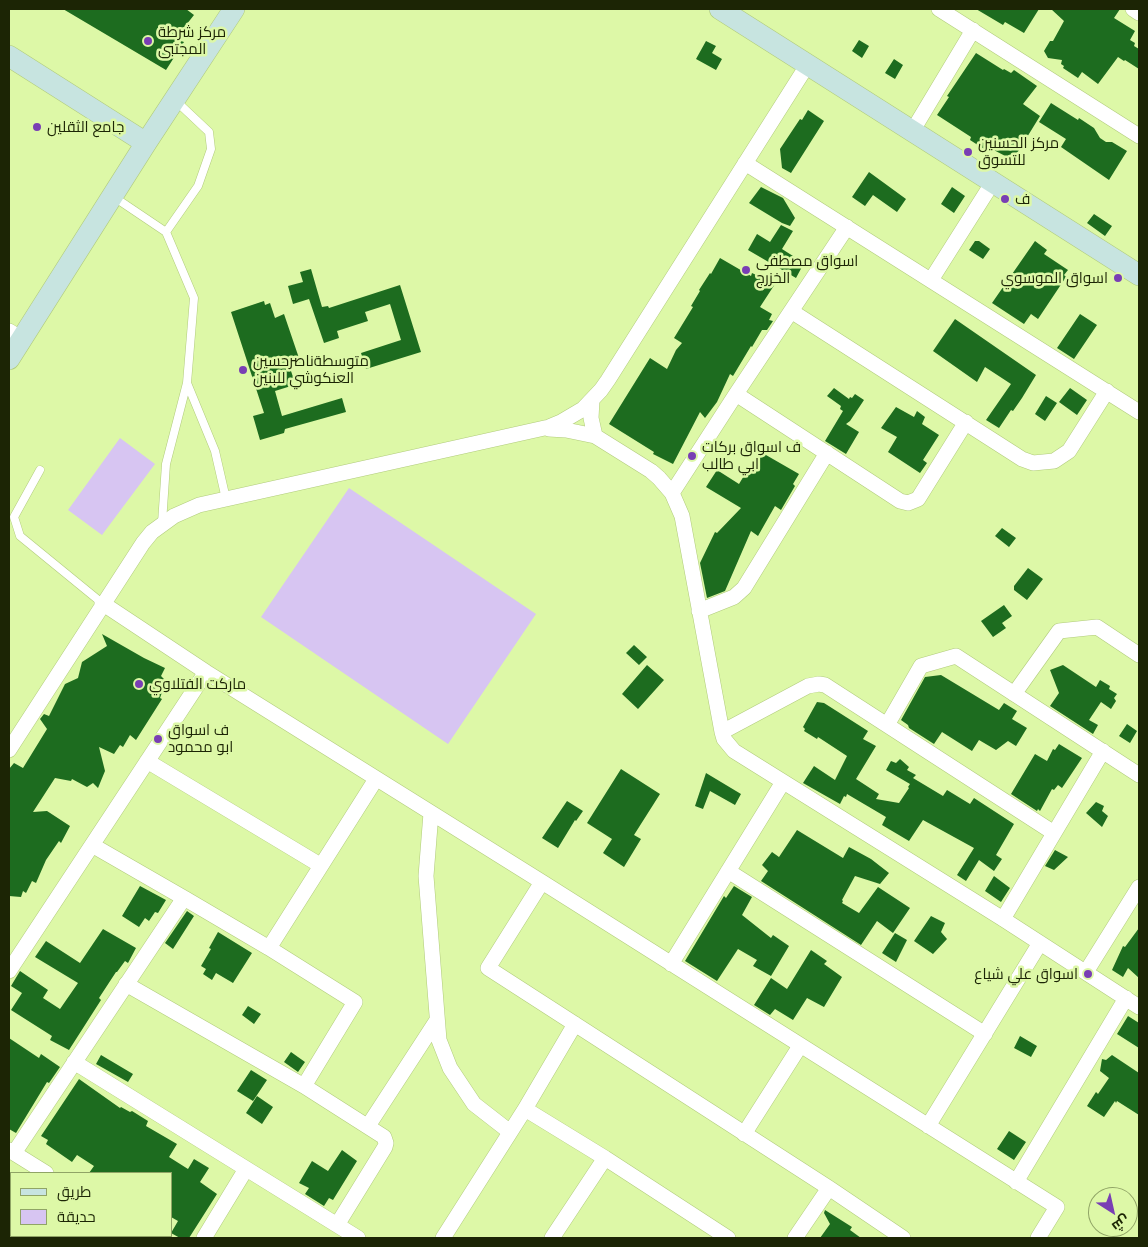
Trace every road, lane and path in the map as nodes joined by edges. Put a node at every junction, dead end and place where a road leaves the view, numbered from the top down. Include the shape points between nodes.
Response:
1 (234, 9) edge
2 (720, 9) edge
3 (940, 9) edge
4 (1133, 9) edge
5 (1139, 13) edge
6 (974, 30) junction
7 (9, 56) edge
8 (808, 64) junction
9 (174, 99) junction
10 (913, 130) junction
11 (1139, 136) edge
12 (146, 142) junction
13 (745, 163) junction
14 (993, 182) junction
15 (112, 196) junction
16 (847, 227) junction
17 (166, 232) junction
18 (1138, 271) edge
19 (931, 280) junction
20 (791, 311) junction
21 (15, 335) edge
22 (9, 359) edge
23 (187, 383) junction
24 (1107, 391) junction
25 (736, 394) junction
26 (592, 400) junction
27 (1139, 412) edge
28 (966, 422) junction
29 (537, 430) junction
30 (596, 436) junction
31 (827, 453) junction
32 (40, 470) dead end
33 (672, 493) junction
34 (226, 499) junction
35 (162, 524) junction
36 (102, 603) junction
37 (700, 611) junction
38 (1139, 655) edge
39 (206, 672) junction
40 (1014, 694) junction
41 (887, 725) junction
42 (722, 732) junction
43 (9, 750) edge
44 (1103, 751) junction
45 (147, 761) junction
46 (1139, 775) edge
47 (376, 779) junction
48 (783, 782) junction
49 (431, 813) junction
50 (1054, 833) junction
51 (92, 845) junction
52 (320, 865) junction
53 (728, 871) junction
54 (542, 882) junction
55 (1139, 887) edge
56 (184, 898) junction
57 (1003, 918) junction
58 (1040, 943) junction
59 (268, 948) junction
60 (671, 964) junction
61 (9, 971) edge
62 (1086, 972) junction
63 (126, 984) junction
64 (1133, 1002) edge
65 (437, 1020) junction
66 (575, 1024) junction
67 (984, 1034) junction
68 (800, 1046) junction
69 (74, 1062) junction
70 (304, 1086) junction
71 (526, 1109) junction
72 (368, 1126) junction
73 (928, 1126) junction
74 (510, 1132) junction
75 (744, 1134) junction
76 (11, 1151) edge
77 (605, 1158) junction
78 (246, 1169) junction
79 (44, 1172) edge
80 (1016, 1182) junction
81 (829, 1188) junction
82 (337, 1225) junction
83 (204, 1238) edge
84 (358, 1238) edge
85 (443, 1238) edge
86 (552, 1238) edge
87 (728, 1238) edge
88 (795, 1238) edge
89 (903, 1238) edge
90 (1038, 1238) edge

1 - 9 street
2 - 8 street
3 - 6 street
4 - 5 street
6 - 10 street
6 - 11 street
7 - 12 street
8 - 10 street
8 - 13 street
9 - 12 street
9 - 17 lane via 210,132 211,149 198,186
10 - 14 street
12 - 15 street
13 - 16 street
13 - 26 street via 608,380
14 - 18 street
14 - 19 street
15 - 17 lane
15 - 21 street
16 - 19 street
16 - 20 street
17 - 23 lane via 194,298
19 - 24 street
20 - 25 street
20 - 28 street
21 - 22 street
23 - 34 lane via 215,451
23 - 35 lane via 166,464
24 - 27 street
24 - 28 street via 1072,446 1054,461 1028,461
25 - 31 street
25 - 33 street
26 - 29 street via 561,422
26 - 30 street via 591,418
28 - 31 street via 921,496 912,503 900,501
29 - 30 street via 566,430
29 - 34 street
30 - 33 street via 652,471
31 - 37 street via 744,588 734,597
32 - 36 lane via 14,516 20,536
33 - 37 street via 682,516
34 - 35 street via 186,510
35 - 36 street via 143,542
36 - 39 street
36 - 43 street
37 - 42 street
38 - 40 street via 1097,627 1059,631
39 - 45 street
39 - 47 street
40 - 41 street via 956,656 921,666
40 - 44 street
41 - 42 street via 830,687 819,684 808,686
41 - 50 street
42 - 48 street via 734,751
44 - 46 street
44 - 50 street
45 - 51 street
45 - 52 street
47 - 49 street
47 - 52 street
48 - 53 street
48 - 57 street
49 - 54 street
49 - 65 street via 426,876
50 - 57 street
51 - 56 street
51 - 61 street
52 - 59 street
53 - 60 street
53 - 67 street
54 - 60 street
54 - 66 street via 488,968
55 - 62 street
56 - 59 street
56 - 63 street
57 - 58 street
58 - 62 street
58 - 67 street
59 - 70 street via 356,1002
60 - 68 street
62 - 64 street
63 - 69 street
63 - 70 street
64 - 80 street
65 - 72 street
65 - 74 street via 439,1040 450,1068 474,1104
66 - 71 street
66 - 75 street
67 - 73 street
68 - 73 street
68 - 75 street
69 - 76 street
69 - 78 street
70 - 72 street
71 - 74 street
71 - 77 street
72 - 82 street via 384,1137 385,1147
73 - 80 street
74 - 85 street
75 - 81 street
76 - 79 street
77 - 86 street
77 - 87 street
78 - 82 street
78 - 83 street
80 - 90 street via 1057,1207
81 - 88 street
81 - 89 street
82 - 84 street

